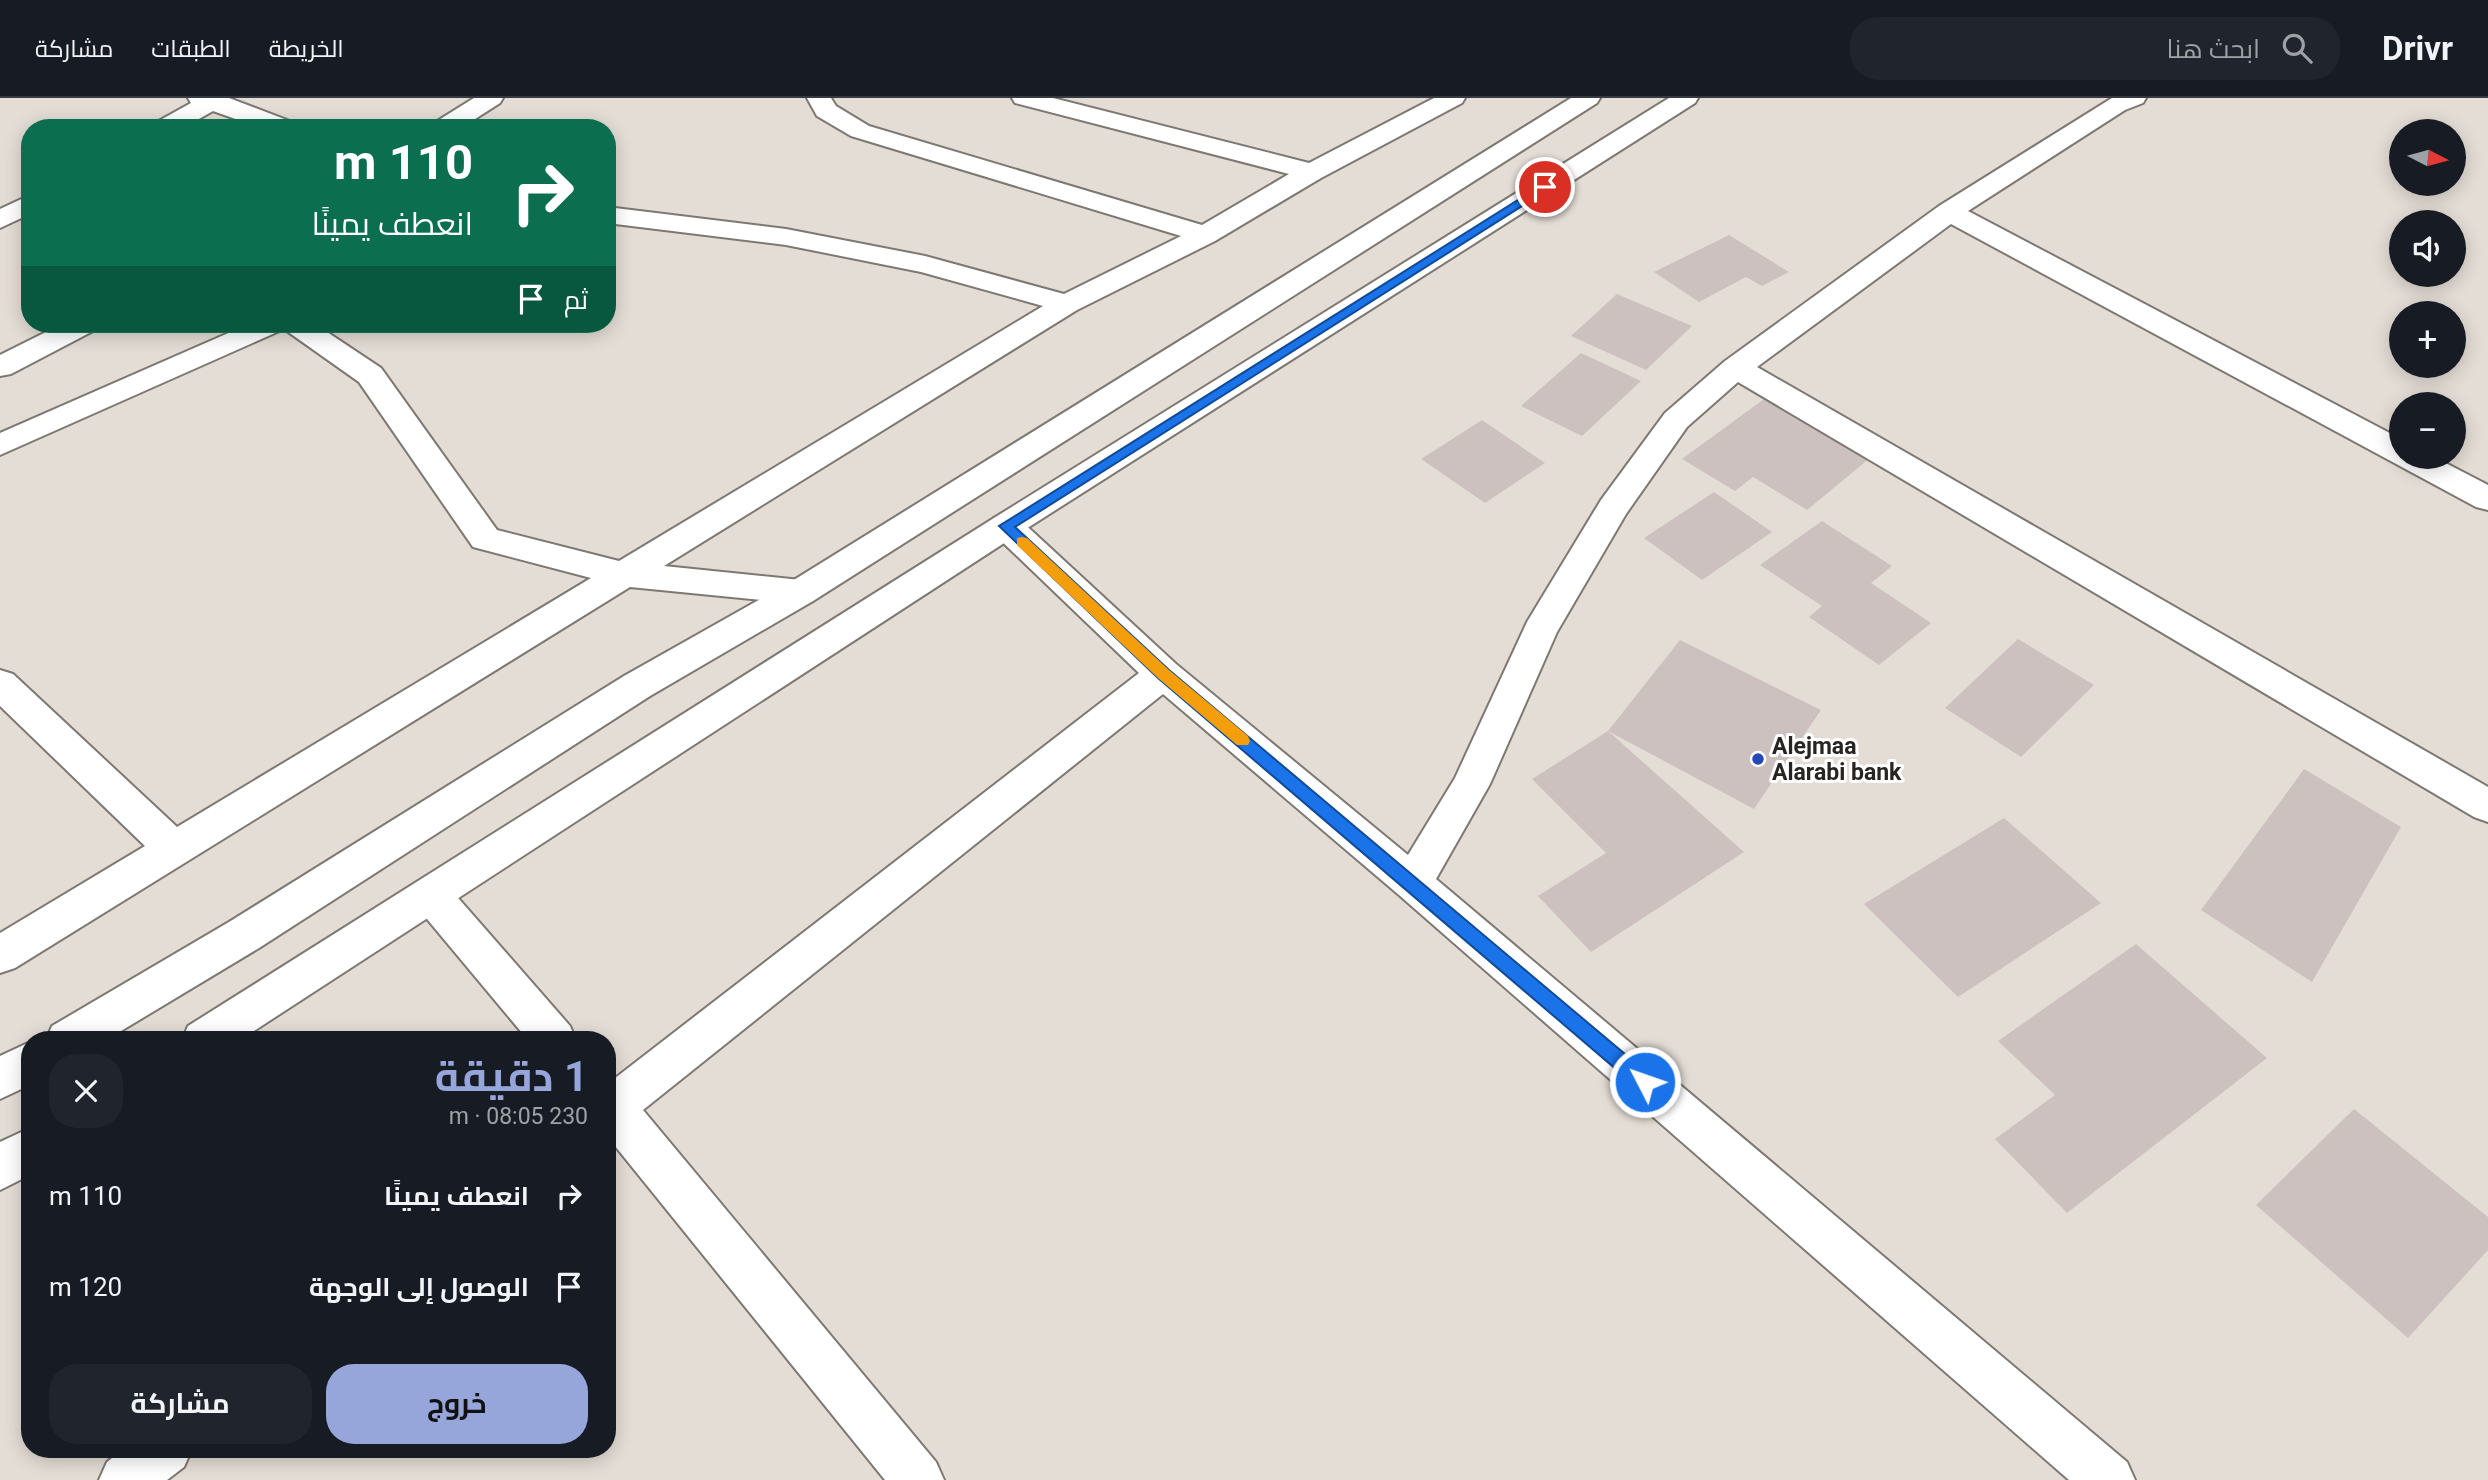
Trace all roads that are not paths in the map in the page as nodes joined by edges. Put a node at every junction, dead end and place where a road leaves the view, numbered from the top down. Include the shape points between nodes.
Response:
1 (491, 98) edge
2 (819, 98) edge
3 (1024, 98) edge
4 (1397, 98) edge
5 (1588, 98) edge
6 (1686, 98) edge
7 (2134, 98) edge
8 (210, 99) edge
9 (1442, 104) edge
10 (178, 119) edge
11 (262, 119) edge
12 (457, 119) edge
13 (1312, 172) junction
14 (21, 208) edge
15 (1949, 212) junction
16 (616, 216) edge
17 (0, 220) edge
18 (1205, 235) junction
19 (1067, 304) junction
20 (67, 333) edge
21 (253, 333) edge
22 (309, 333) edge
23 (0, 367) edge
24 (1736, 368) junction
25 (0, 445) edge
26 (2389, 447) edge
27 (2432, 469) edge
28 (2488, 499) edge
29 (1006, 526) junction
30 (621, 574) junction
31 (801, 592) junction
32 (1163, 674) junction
33 (0, 684) edge
34 (2488, 806) edge
35 (174, 849) junction
36 (1412, 883) junction
37 (431, 895) junction
38 (0, 955) edge
39 (82, 1031) edge
40 (217, 1031) edge
41 (547, 1031) edge
42 (21, 1067) edge
43 (0, 1079) edge
44 (616, 1101) edge
45 (616, 1114) edge
46 (21, 1155) edge
47 (0, 1168) edge
48 (154, 1458) edge
49 (125, 1480) edge
50 (918, 1480) edge
51 (2109, 1480) edge

1 - 12 street
2 - 18 street via 826,111 860,131
3 - 13 street
4 - 9 street
5 - 31 street
6 - 29 street
7 - 15 street
8 - 10 street
8 - 11 street
9 - 13 street
13 - 18 street
14 - 17 street
15 - 24 street
15 - 26 street
16 - 19 street via 786,237 925,264
18 - 19 street
19 - 30 street
20 - 23 street
21 - 25 street
22 - 30 street via 370,375 485,539
24 - 34 street
24 - 36 street via 1676,420 1612,508 1540,631 1471,784
27 - 28 street
29 - 32 street
29 - 37 street
30 - 31 street
30 - 35 street
31 - 39 street via 637,686 244,935
32 - 36 street
32 - 44 street
33 - 35 street
35 - 38 street
36 - 51 street
37 - 40 street
37 - 41 street
42 - 43 street
45 - 50 street
46 - 47 street
48 - 49 street

